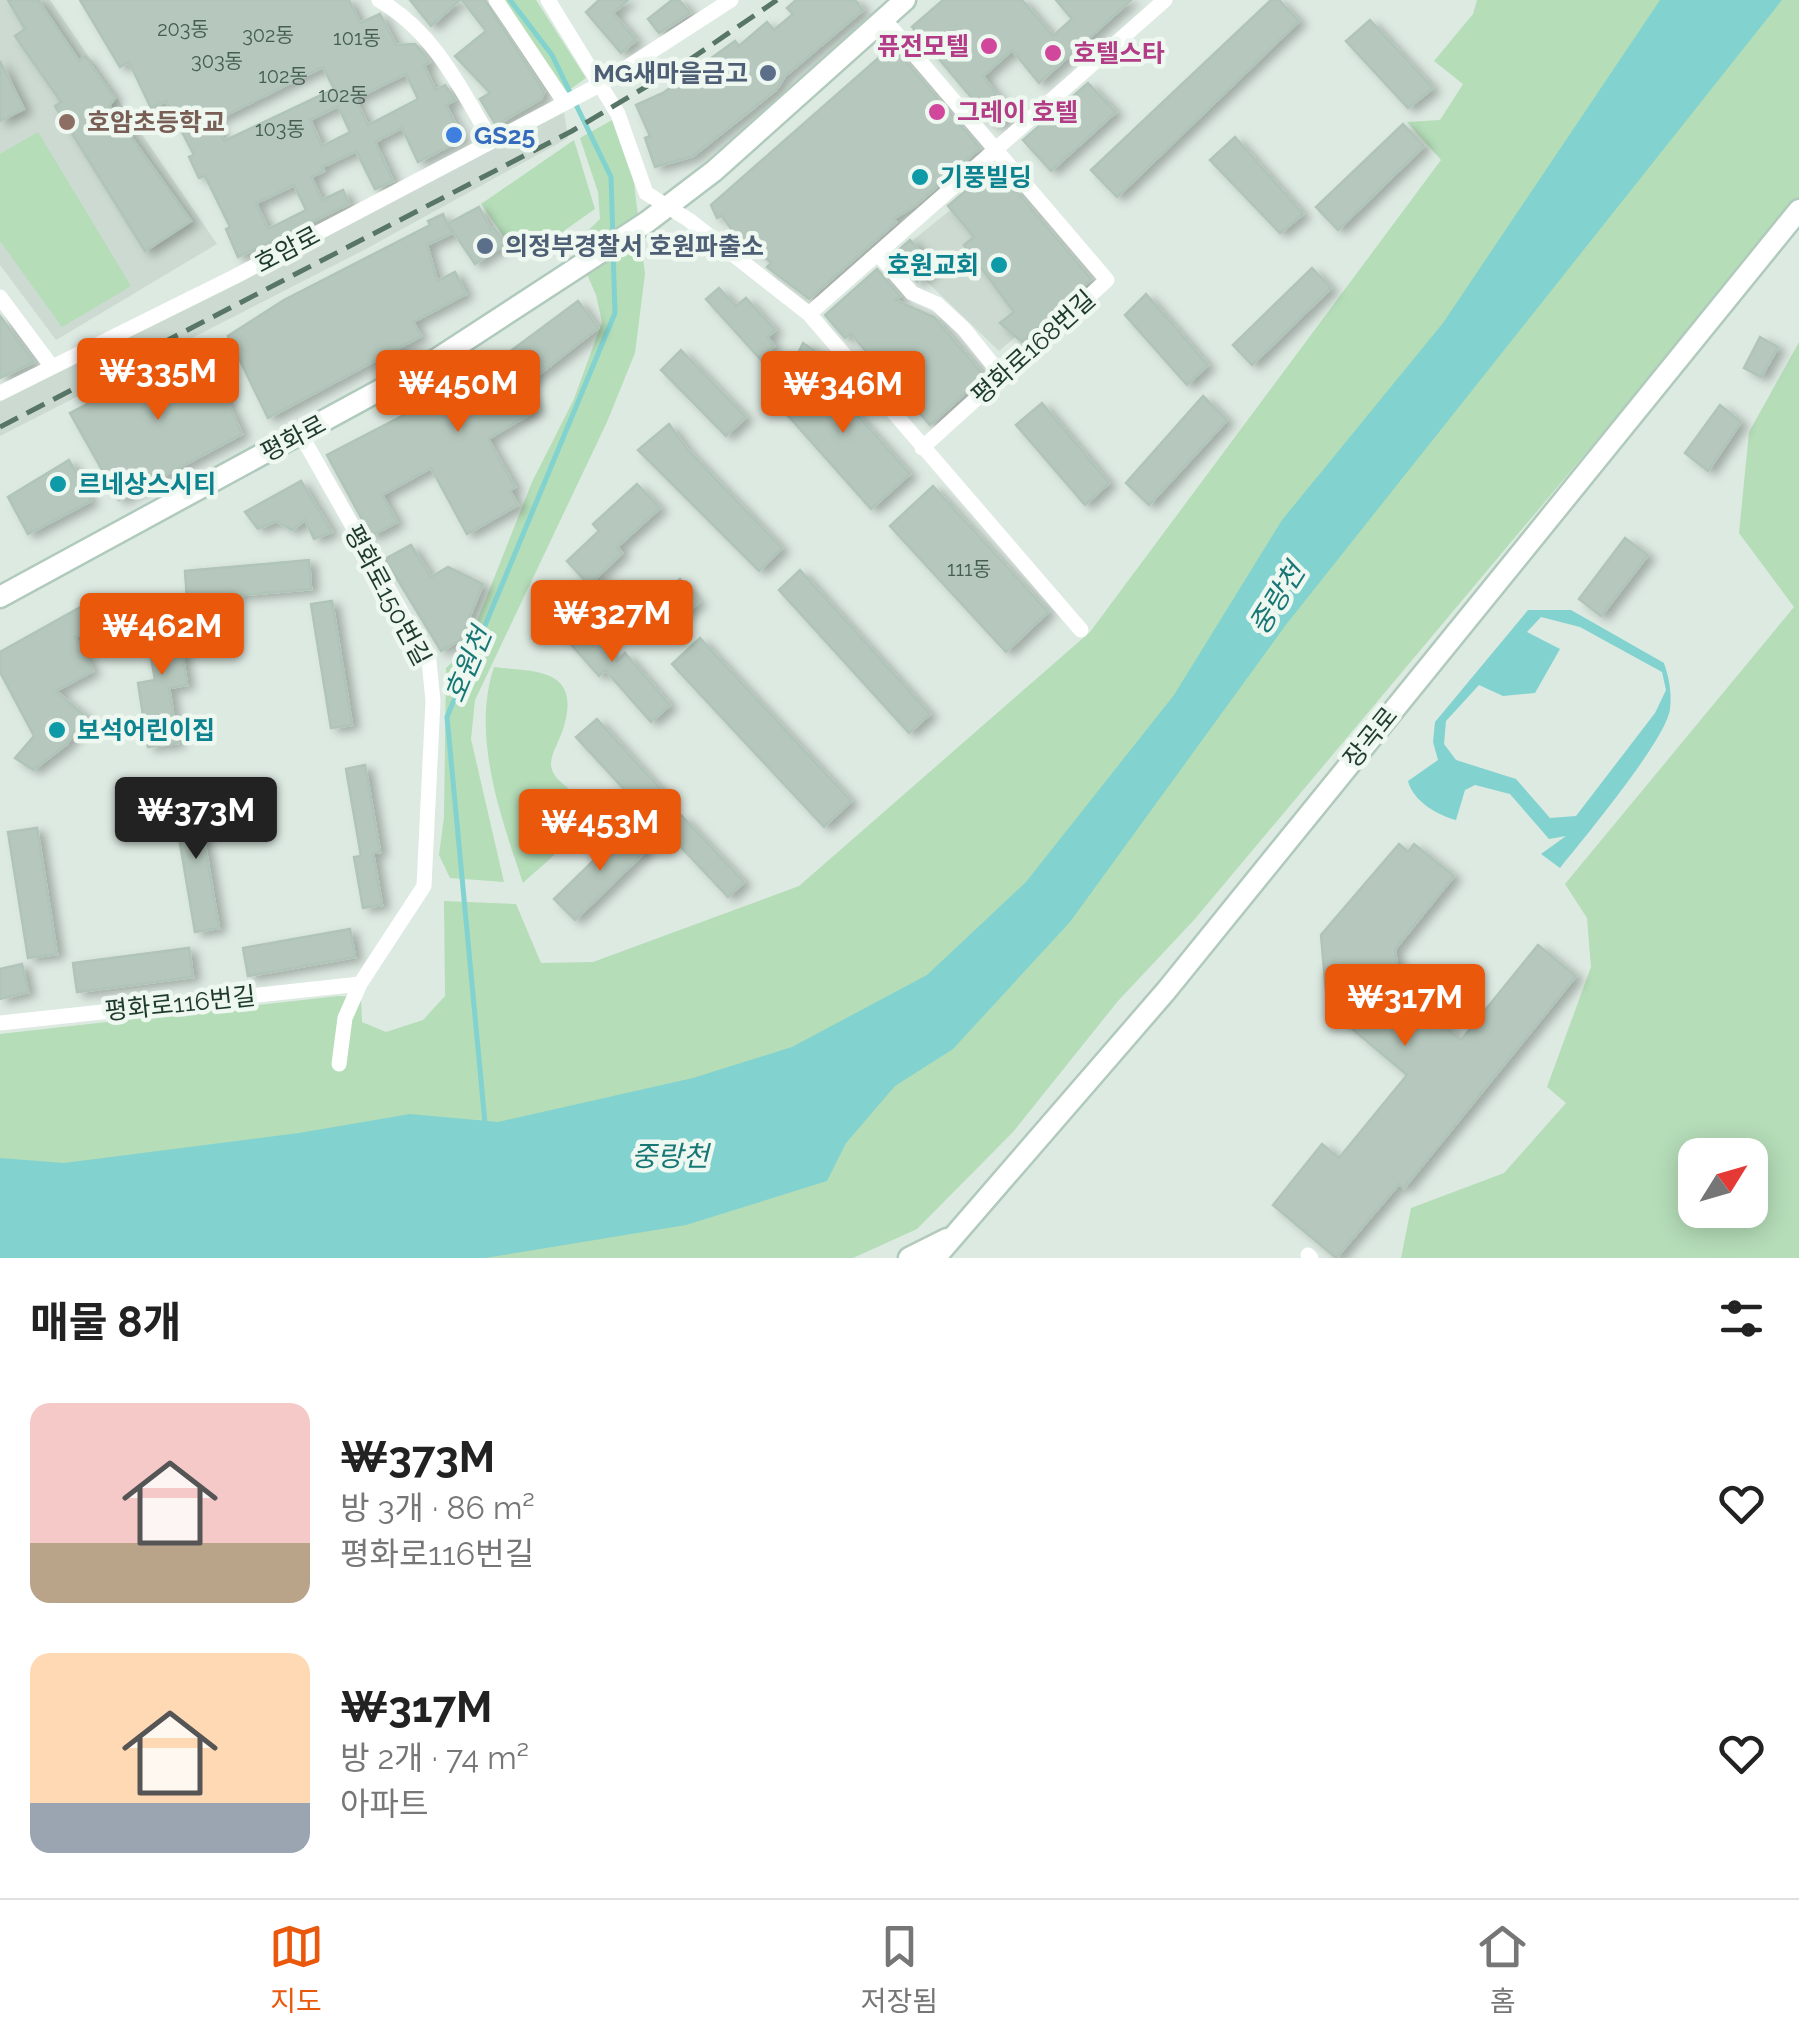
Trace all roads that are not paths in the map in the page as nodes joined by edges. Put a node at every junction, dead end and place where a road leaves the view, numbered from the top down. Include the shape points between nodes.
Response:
1 (379, 0) edge
2 (496, 0) edge
3 (548, 0) edge
4 (731, 0) edge
5 (905, 0) edge
6 (1165, 0) edge
7 (884, 19) junction
8 (600, 84) junction
9 (568, 101) junction
10 (491, 140) junction
11 (996, 150) junction
12 (666, 208) junction
13 (1799, 210) edge
14 (878, 254) junction
15 (0, 297) edge
16 (809, 314) junction
17 (52, 367) junction
18 (1002, 376) junction
19 (0, 393) edge
20 (301, 435) junction
21 (922, 448) junction
22 (0, 597) edge
23 (1081, 630) dead end
24 (360, 984) junction
25 (0, 1023) edge
26 (338, 1064) dead end
27 (958, 1230) junction
28 (910, 1258) edge
29 (935, 1258) edge
30 (954, 1258) edge

1 - 10 street via 407,16 430,43
2 - 9 street
3 - 8 street
4 - 8 street
5 - 7 street
6 - 11 street
7 - 11 street, 평화로168번길
7 - 12 street
8 - 9 street, 호암로
8 - 12 street via 646,193
9 - 10 street, 호암로
10 - 17 street, 호암로
11 - 14 street
11 - 18 street, 평화로168번길 via 1107,280
12 - 16 street
12 - 20 street, 평화로 via 437,359
13 - 27 street, 장곡로 via 1166,991
14 - 16 street
14 - 18 street via 912,294 937,304 964,329
15 - 17 street
16 - 21 street
17 - 19 street, 호암로
18 - 21 street, 평화로168번길
20 - 22 street, 평화로
20 - 24 street, 평화로150번길 via 428,660 433,701 424,886
21 - 23 street
24 - 25 street, 평화로116번길
24 - 26 street via 345,1018
27 - 28 street
27 - 29 street, 장곡로
27 - 30 street

